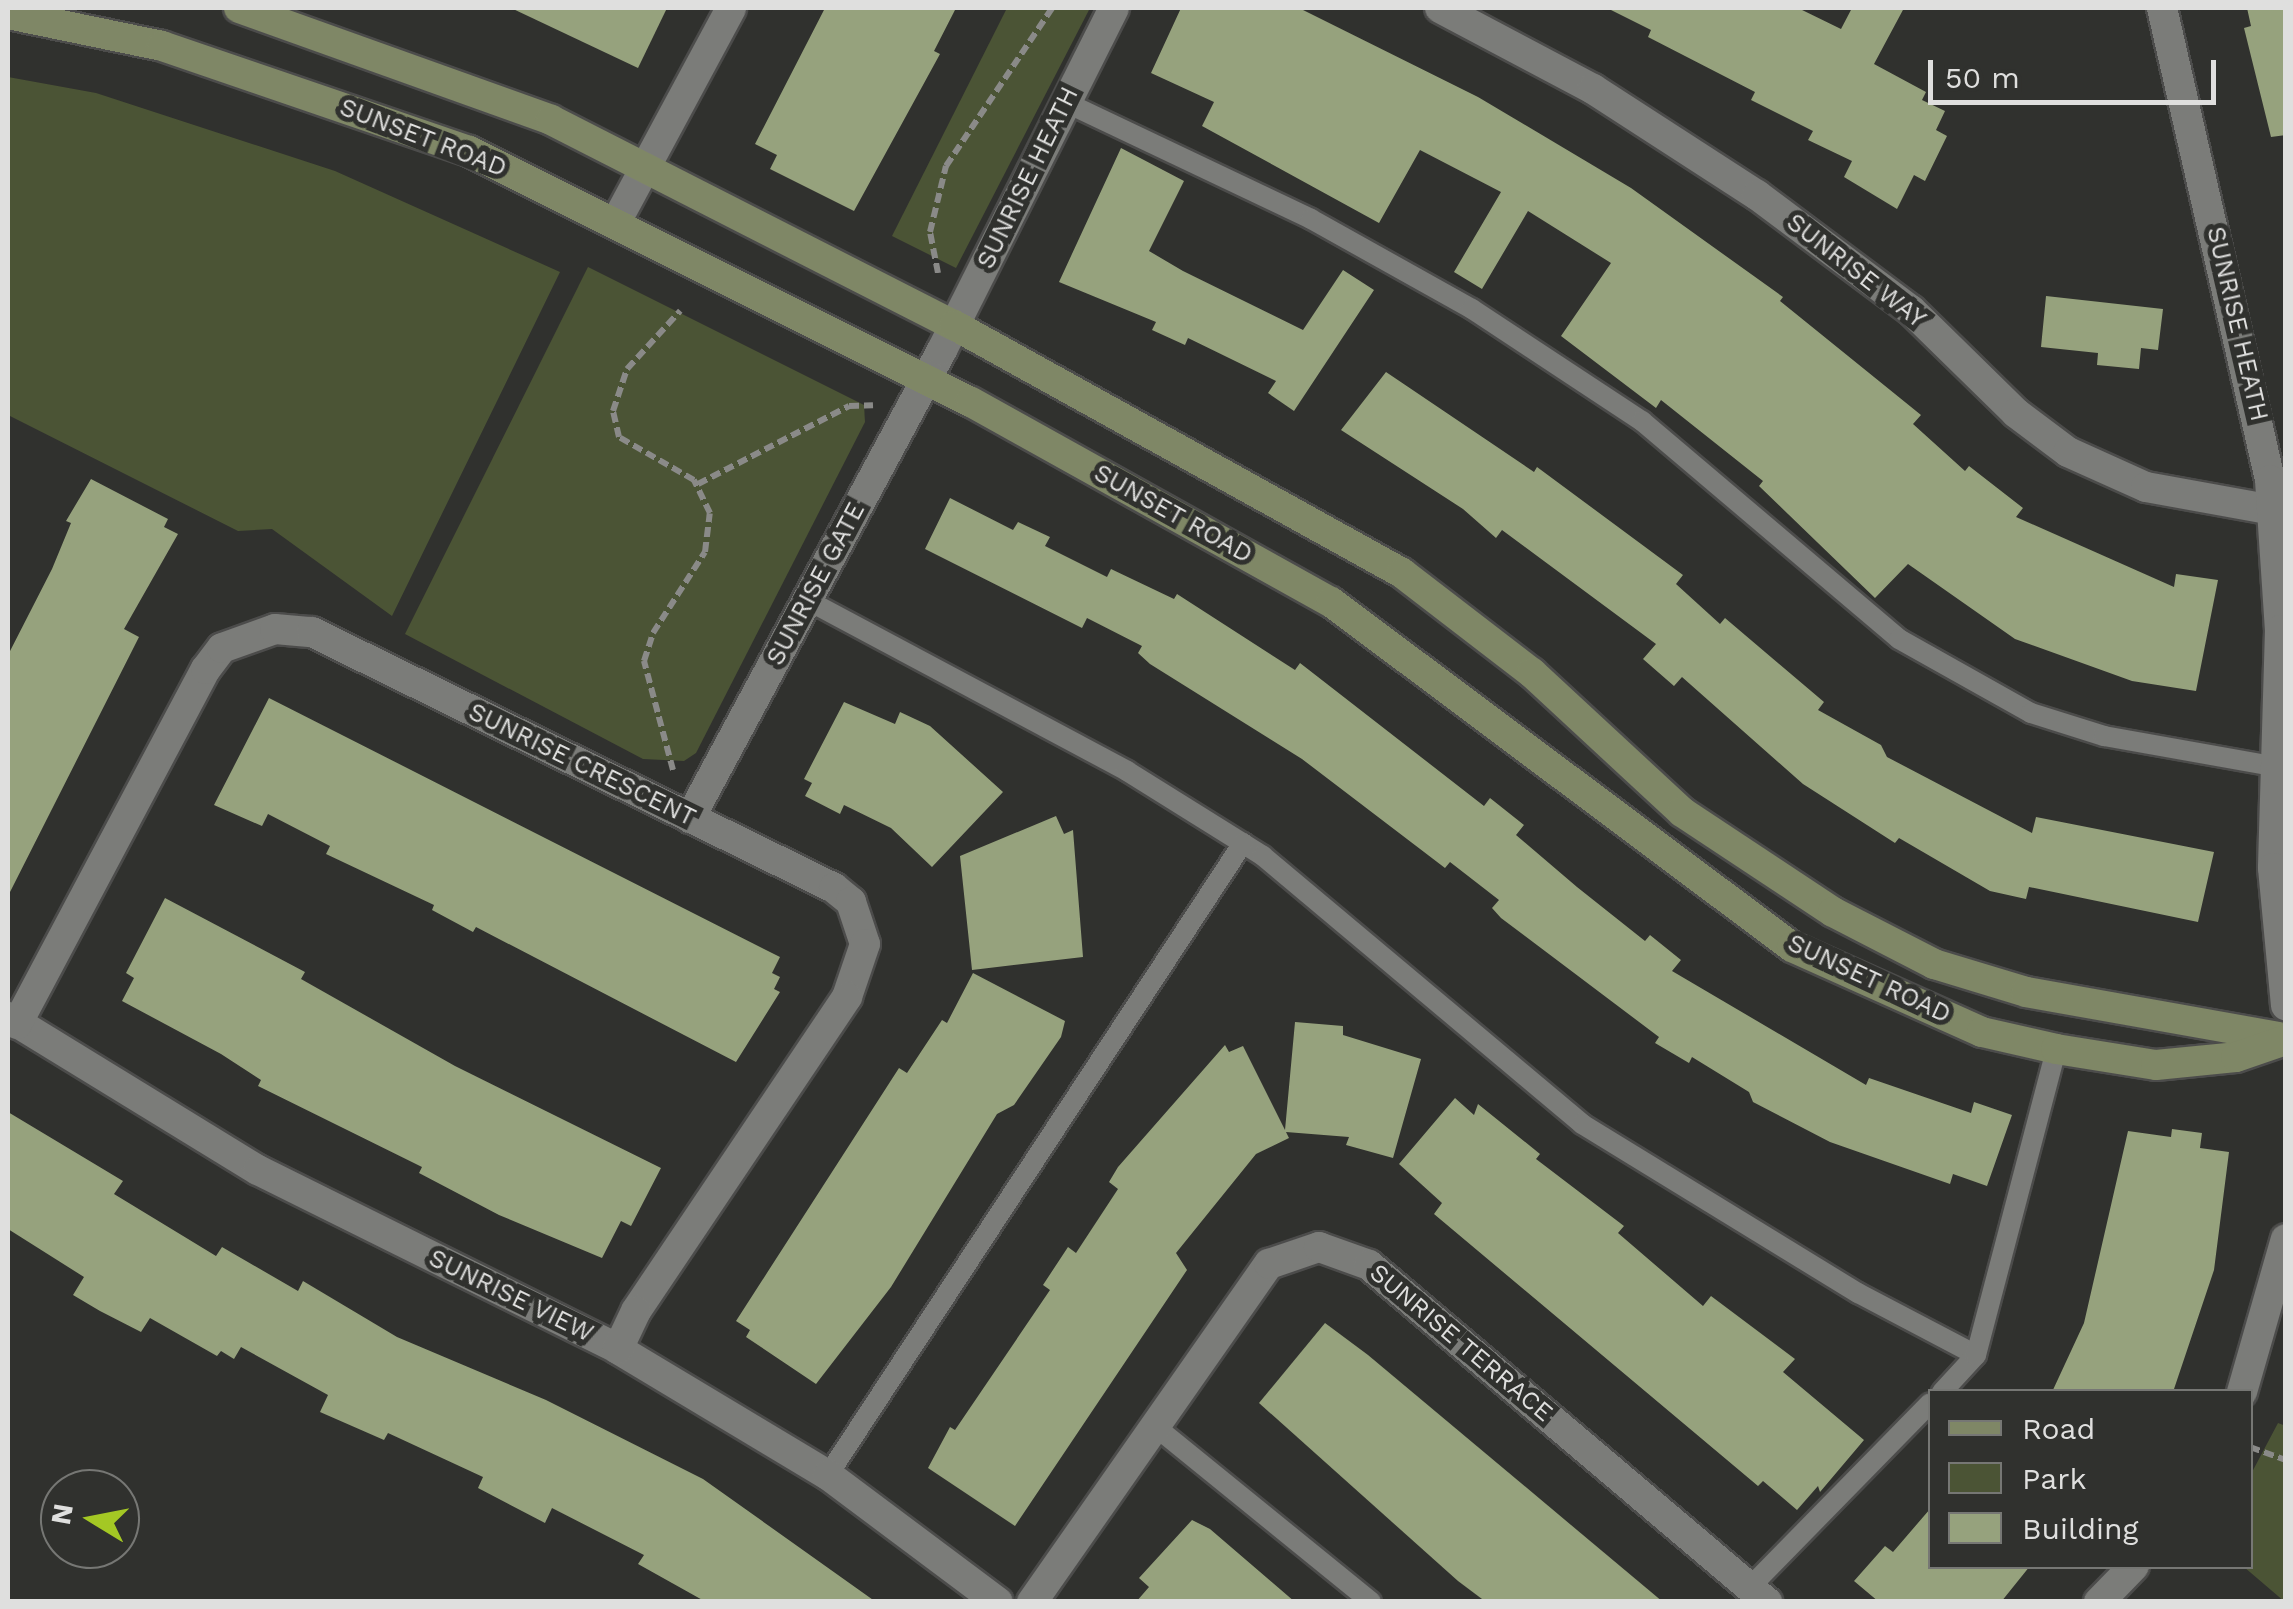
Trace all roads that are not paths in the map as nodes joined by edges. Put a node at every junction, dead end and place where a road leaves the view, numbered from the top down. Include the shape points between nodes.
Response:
1 (239, 8) edge
2 (731, 8) edge
3 (1114, 8) edge
4 (1440, 8) edge
5 (2162, 8) edge
6 (8, 14) edge
7 (1065, 102) junction
8 (646, 168) junction
9 (616, 222) junction
10 (948, 337) junction
11 (926, 380) junction
12 (2273, 510) junction
13 (807, 600) junction
14 (2272, 766) junction
15 (690, 818) junction
16 (1243, 843) junction
17 (2286, 1005) edge
18 (12, 1020) edge
19 (2286, 1039) edge
20 (2056, 1049) junction
21 (2286, 1239) edge
22 (618, 1348) junction
23 (1976, 1356) junction
24 (1945, 1389) edge
25 (2243, 1389) edge
26 (1928, 1405) edge
27 (1156, 1427) junction
28 (828, 1476) junction
29 (2131, 1569) edge
30 (1759, 1594) edge
31 (998, 1602) edge
32 (1032, 1602) edge
33 (1371, 1602) edge
34 (2098, 1602) edge

1 - 8 street, SUNSET ROAD via 443,76
2 - 8 street
3 - 7 street, SUNRISE HEATH
4 - 12 street, SUNRISE WAY via 1593,88 1758,195 1911,310 2016,413 2068,452 2146,487
5 - 12 street, SUNRISE HEATH via 2252,384
6 - 9 street, SUNSET ROAD via 162,46 297,91 469,151
7 - 10 street, SUNRISE HEATH
7 - 14 lane via 1311,220 1472,309 1642,421 1899,638 2031,713 2121,739
8 - 9 street
8 - 10 street, SUNSET ROAD
9 - 11 street, SUNSET ROAD
10 - 11 street, SUNRISE GATE
10 - 19 street, SUNSET ROAD via 1402,573 1532,673 1682,812 1832,912 1934,964 2026,992
11 - 13 street, SUNRISE GATE
11 - 20 street, SUNSET ROAD via 1331,602 1792,946 1982,1032
12 - 14 street, SUNRISE HEATH via 2280,630
13 - 15 street, SUNRISE GATE
13 - 16 lane via 1127,771
14 - 17 street, SUNRISE HEATH
15 - 18 street, SUNRISE CRESCENT via 312,632 274,629 243,637 222,648 206,668
15 - 22 street, SUNRISE CRESCENT via 834,888 851,902 865,944 847,997 636,1311
16 - 23 lane via 1582,1124 1858,1293
16 - 28 lane
18 - 22 street, SUNRISE VIEW via 258,1170
19 - 20 street, SUNSET ROAD via 2236,1057 2156,1066
20 - 23 lane
21 - 25 street
22 - 28 street, SUNRISE VIEW
23 - 24 lane
26 - 30 lane
27 - 30 street, SUNRISE TERRACE via 1269,1264 1302,1248 1337,1248 1370,1265
27 - 32 street, SUNRISE TERRACE
27 - 33 lane
28 - 31 street, SUNRISE VIEW
29 - 34 street

